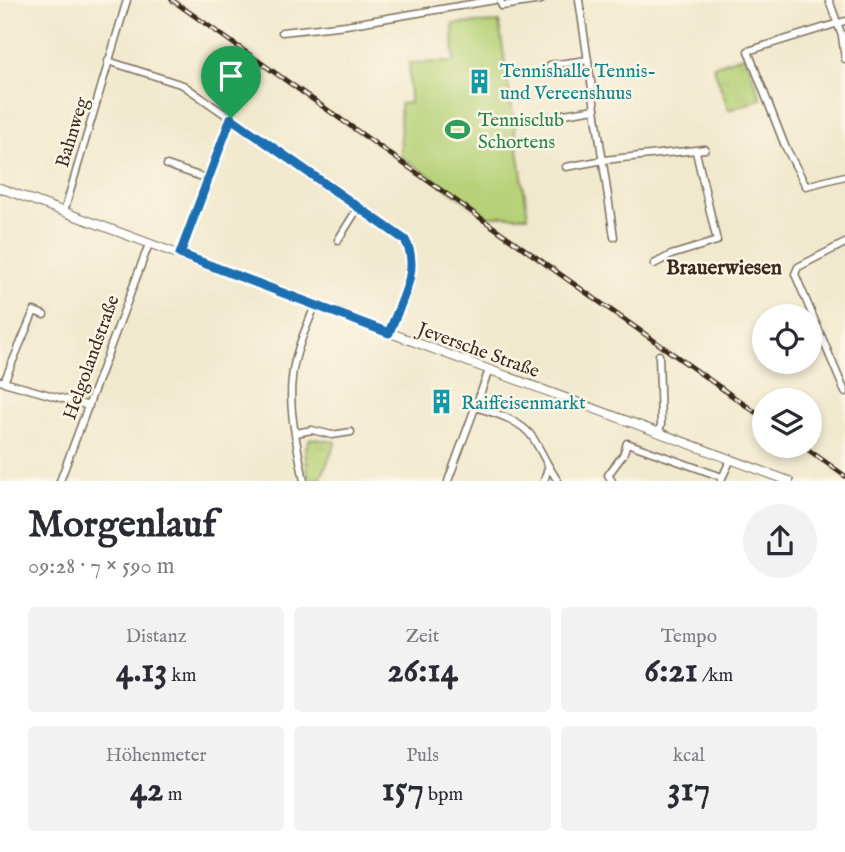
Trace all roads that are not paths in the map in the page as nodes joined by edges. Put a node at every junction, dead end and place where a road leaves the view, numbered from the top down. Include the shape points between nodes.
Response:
1 (127, 0) edge
2 (498, 0) edge
3 (541, 0) edge
4 (579, 0) edge
5 (829, 0) edge
6 (842, 22) edge
7 (282, 32) dead end
8 (845, 59) edge
9 (588, 60) junction
10 (108, 61) junction
11 (550, 65) dead end
12 (595, 109) junction
13 (558, 115) dead end
14 (231, 118) junction
15 (705, 149) dead end
16 (695, 152) junction
17 (604, 160) junction
18 (167, 165) dead end
19 (566, 167) dead end
20 (845, 176) edge
21 (208, 179) junction
22 (0, 188) edge
23 (358, 208) junction
24 (64, 212) junction
25 (614, 237) dead end
26 (338, 240) dead end
27 (845, 243) edge
28 (149, 244) junction
29 (180, 254) junction
30 (654, 264) dead end
31 (315, 306) junction
32 (44, 315) dead end
33 (389, 333) junction
34 (659, 355) dead end
35 (489, 370) junction
36 (2, 381) edge
37 (845, 392) edge
38 (89, 406) junction
39 (475, 407) junction
40 (659, 431) junction
41 (351, 432) dead end
42 (296, 433) junction
43 (731, 459) junction
44 (548, 468) junction
45 (722, 479) edge
46 (60, 481) edge
47 (304, 481) edge
48 (448, 481) edge
49 (544, 481) edge
50 (558, 481) edge
51 (612, 481) edge
52 (789, 481) edge

1 - 10 street, Bahnweg
2 - 3 street via 502,6
2 - 7 street
4 - 9 street
5 - 6 street
6 - 8 street
6 - 20 street via 748,51 785,146 806,186
9 - 11 street
9 - 12 street
10 - 14 street via 183,85
10 - 24 street, Bahnweg
12 - 13 street
12 - 17 street
14 - 21 street
14 - 23 street
15 - 16 street
16 - 17 street
16 - 30 street via 717,241
17 - 19 street
17 - 25 street
18 - 21 street
21 - 29 street
22 - 24 street, Jeversche Straße
23 - 26 street
23 - 33 street via 405,240 413,258
24 - 28 street, Jeversche Straße
27 - 37 street via 798,267 795,274
28 - 29 street, Jeversche Straße
28 - 38 street, Helgolandstraße
29 - 31 street, Jeversche Straße
31 - 33 street, Jeversche Straße
31 - 42 street via 291,380
32 - 36 street via 34,311
33 - 35 street, Jeversche Straße
34 - 40 street
35 - 39 street
35 - 40 street, Jeversche Straße
36 - 38 street
38 - 46 street, Helgolandstraße
39 - 44 street via 505,416 531,435
39 - 48 street
40 - 43 street, Jeversche Straße
41 - 42 street
42 - 47 street
43 - 45 street
43 - 52 street, Jeversche Straße
44 - 49 street
44 - 50 street
45 - 51 street via 627,443 608,475

